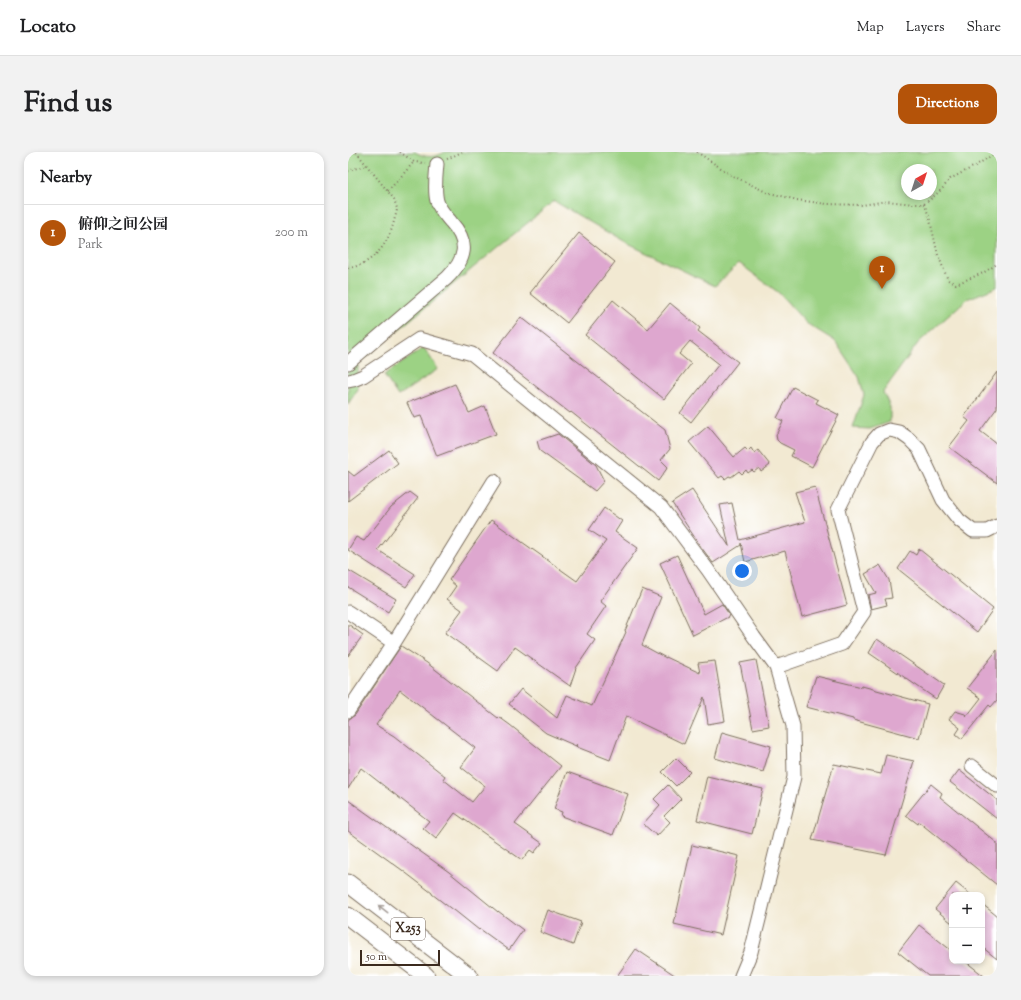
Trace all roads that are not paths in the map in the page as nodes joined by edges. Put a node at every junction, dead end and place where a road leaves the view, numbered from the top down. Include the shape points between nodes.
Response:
1 (437, 164) dead end
2 (348, 364) edge
3 (348, 381) edge
4 (494, 481) dead end
5 (997, 526) edge
6 (348, 612) edge
7 (394, 643) junction
8 (776, 668) junction
9 (348, 711) edge
10 (972, 766) dead end
11 (997, 786) edge
12 (348, 882) edge
13 (348, 916) edge
14 (426, 976) edge
15 (469, 976) edge
16 (741, 976) edge

1 - 2 street via 437,202 463,241 464,248 458,265 447,278
3 - 8 street via 363,376 419,339 472,354 661,506
4 - 7 street
5 - 8 street via 987,531 973,531 959,520 943,500 919,449 909,438 889,430 879,434 872,442 838,510 864,612 842,644
6 - 7 street
7 - 9 street
8 - 16 street via 793,726 794,777 751,952
10 - 11 street
15 -> 12 main road, X253
13 - 14 main road, X253

